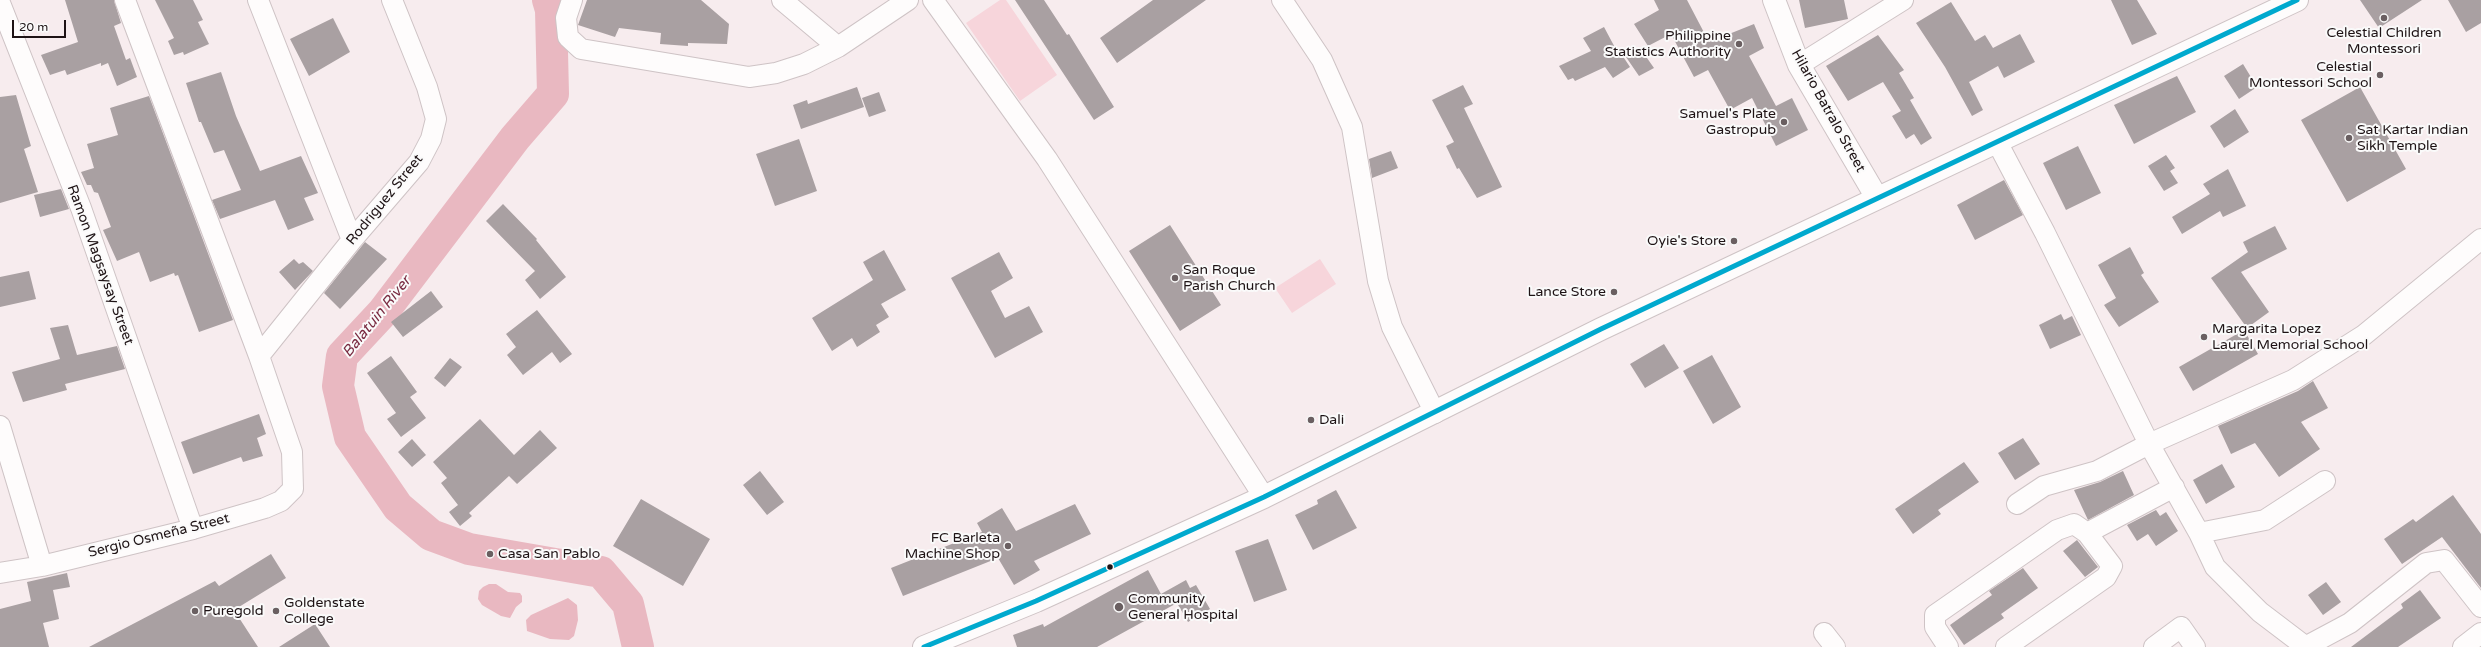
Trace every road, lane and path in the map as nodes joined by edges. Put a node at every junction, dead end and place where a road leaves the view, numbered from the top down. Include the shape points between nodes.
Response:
1 (125, 0) edge
2 (258, 0) edge
3 (392, 0) edge
4 (572, 0) edge
5 (782, 0) edge
6 (908, 0) edge
7 (933, 0) edge
8 (1282, 0) edge
9 (1774, 0) edge
10 (1903, 0) edge
11 (2297, 0) edge
12 (0, 3) edge
13 (838, 47) junction
14 (1799, 65) junction
15 (1997, 142) junction
16 (1877, 198) junction
17 (2481, 239) edge
18 (352, 240) junction
19 (259, 356) junction
20 (1435, 413) junction
21 (0, 426) edge
22 (2149, 444) junction
23 (2324, 481) dead end
24 (2174, 487) junction
25 (1264, 497) junction
26 (2017, 504) dead end
27 (193, 529) junction
28 (2087, 532) junction
29 (2199, 533) junction
30 (42, 566) junction
31 (0, 574) edge
32 (2481, 607) edge
33 (2481, 634) edge
34 (924, 647) edge
35 (1948, 647) edge
36 (2006, 647) edge
37 (2154, 647) edge
38 (2195, 647) edge
39 (2306, 647) edge
40 (2463, 647) edge

1 - 19 street, Sergio Osmeña Street
2 - 18 street
3 - 18 street, Rodriguez Street via 427,87 436,119 431,139 419,162
4 - 13 street via 566,18 568,38 581,49 749,77 776,73 804,64
5 - 13 street
6 - 13 street
7 - 25 street via 1047,159
8 - 20 street via 1322,60 1352,127 1380,289 1392,327
9 - 14 main road, Hilario Batralo Street
10 - 14 street
11 - 15 main road
12 - 27 street, Ramon Magsaysay Street via 81,208
14 - 16 main road, Hilario Batralo Street
15 - 16 main road
15 - 22 street via 2045,232
16 - 20 main road
17 - 22 street via 2364,335 2293,380
18 - 19 street, Rodriguez Street
19 - 27 street, Sergio Osmeña Street via 292,452 293,489 281,500
20 - 25 main road
21 - 30 street
22 - 24 street
22 - 26 street via 2097,471 2044,486
23 - 29 street via 2265,520
24 - 28 street
24 - 29 street
25 - 34 main road via 1036,601
27 - 30 street, Sergio Osmeña Street
28 - 35 street via 2074,524 2057,530 1935,615 1935,627
28 - 36 street via 2112,566 2106,577
29 - 39 street via 2215,567 2260,612
30 - 31 street, Sergio Osmeña Street
32 - 39 street via 2444,560 2426,563 2350,623
33 - 40 street
37 - 38 street via 2181,627

